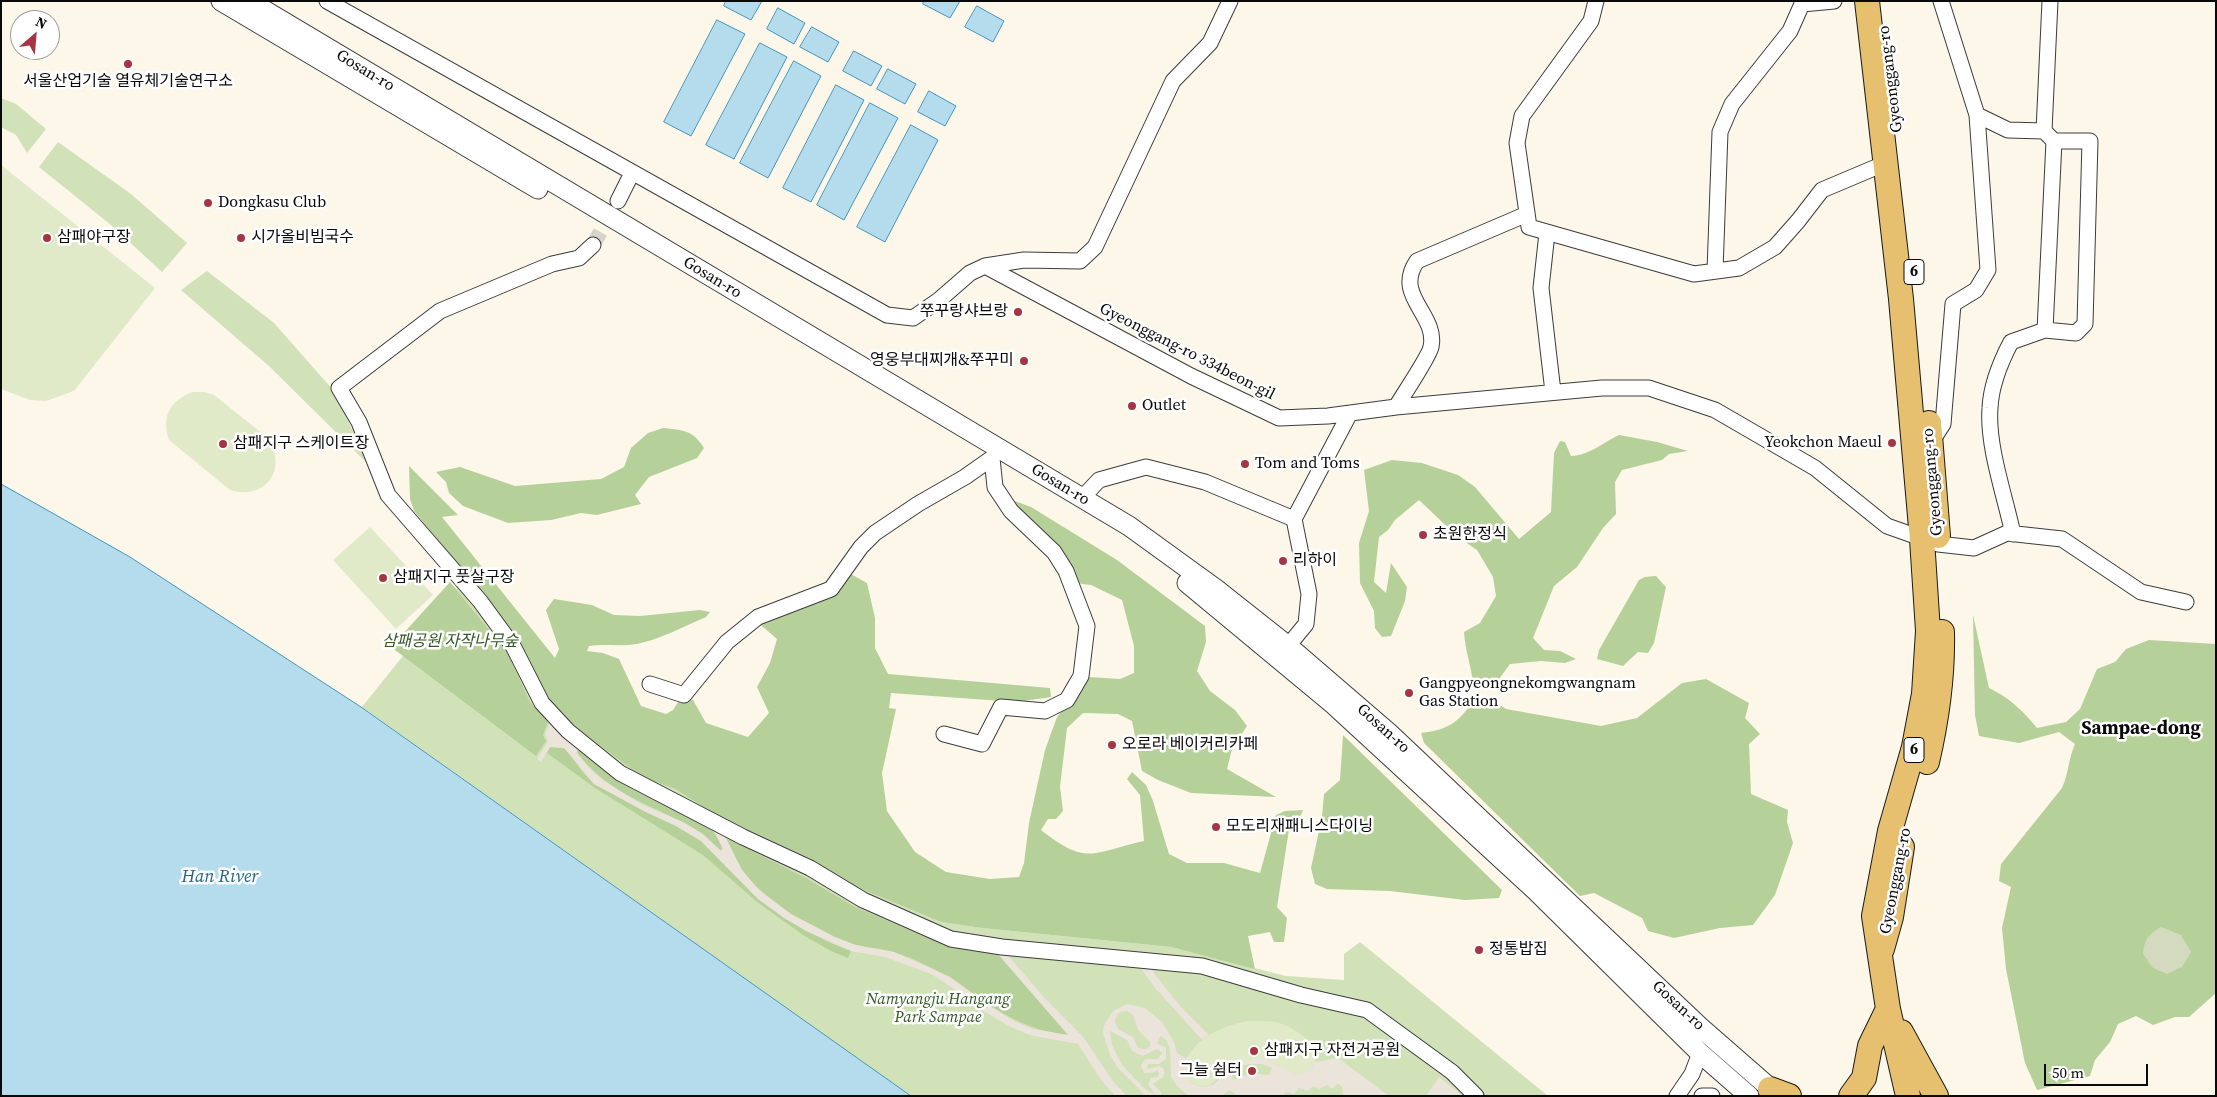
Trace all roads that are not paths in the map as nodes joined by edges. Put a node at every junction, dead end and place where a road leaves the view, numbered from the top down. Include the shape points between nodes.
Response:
1 (220, 1) edge
2 (249, 1) edge
3 (327, 1) edge
4 (1230, 1) edge
5 (1596, 1) edge
6 (1834, 1) edge
7 (1867, 1) edge
8 (1881, 1) edge
9 (1941, 1) edge
10 (2050, 1) edge
11 (1977, 116) junction
12 (2049, 136) junction
13 (1886, 164) junction
14 (632, 173) junction
15 (618, 201) tunnel mouth
16 (1527, 214) junction
17 (1547, 233) junction
18 (593, 245) tunnel mouth
19 (985, 266) junction
20 (1715, 271) junction
21 (2045, 330) junction
22 (1554, 392) junction
23 (1396, 407) junction
24 (1350, 413) junction
25 (1930, 444) junction
26 (992, 458) junction
27 (1082, 498) junction
28 (1294, 519) junction
29 (2013, 534) junction
30 (1930, 541) junction
31 (2186, 602) dead end
32 (1288, 646) junction
33 (650, 684) dead end
34 (944, 734) dead end
35 (1888, 1009) junction
36 (1700, 1053) junction
37 (1772, 1094) edge
38 (1476, 1096) edge
39 (1677, 1096) edge
40 (1702, 1096) edge
41 (1712, 1096) edge
42 (1850, 1096) edge
43 (1908, 1096) edge
44 (1936, 1096) edge

1 - 26 street, Gosan-ro
2 - 27 street, Gosan-ro
3 - 14 street
4 - 19 street via 1210,43 1173,81 1095,247 1080,261 1024,260
5 - 16 street via 1591,21 1522,116 1517,143
6 - 20 street via 1802,4 1790,31 1732,104 1720,132
7 - 13 main road, Gyeonggang-ro / 6
8 - 25 main road, Gyeonggang-ro / 6 via 1916,293
9 - 11 street
10 - 12 street
11 - 12 street via 2008,130
11 - 25 street via 1988,270 1976,290 1953,304 1943,424
12 - 21 street
12 - 21 street via 2090,141 2084,324 2076,333
13 - 20 street via 1822,190 1775,246 1739,268
13 - 30 main road, Gyeonggang-ro / 6
14 - 15 street
14 - 19 street via 887,315 913,318 970,273
16 - 17 street via 1529,228
16 - 23 street via 1417,261 1410,272 1410,289 1430,328 1431,347
17 - 20 street via 1694,274
17 - 22 street via 1541,288
18 - 38 street via 579,258 552,264 440,311 339,388 359,422 388,495 480,601 513,646 542,704 568,731 629,778 810,868 863,900 951,939 1011,948 1202,966 1301,995 1367,1010 1452,1072
19 - 24 street, Gyeonggang-ro 334beon-gil via 1191,376 1279,418
21 - 29 street via 2011,342 2002,360 1990,407 1990,433
22 - 23 street, Gyeonggang-ro 334beon-gil
22 - 30 street, Gyeonggang-ro 334beon-gil via 1649,388 1715,410 1816,468 1887,526
23 - 24 street, Gyeonggang-ro 334beon-gil
24 - 28 street
25 - 30 main road, Gyeonggang-ro / 6
26 - 33 street via 875,533 831,589 758,617 727,642 684,695
26 - 34 street via 996,487 1012,511 1054,552 1066,571 1087,626 1081,676 1067,700 1045,711 1001,707 982,744
26 - 36 street, Gosan-ro via 1156,560 1327,698 1536,891
27 - 28 street via 1099,480 1146,467 1205,482
27 - 32 street, Gosan-ro via 1137,532
28 - 32 street via 1309,594 1306,624
29 - 30 street, Gyeonggang-ro 334beon-gil via 2007,533 1974,548
29 - 31 street via 2062,539 2141,592
30 - 35 main road, Gyeonggang-ro / 6 via 1942,592 1942,671 1936,723 1905,832 1891,917 1880,958
32 - 37 street, Gosan-ro via 1389,733
35 - 42 main road via 1870,1046 1864,1078
35 - 43 main road, Gyeonggang-ro / 6
35 - 44 main road
36 - 37 street, Gosan-ro
36 - 39 street via 1692,1074
40 - 41 street

